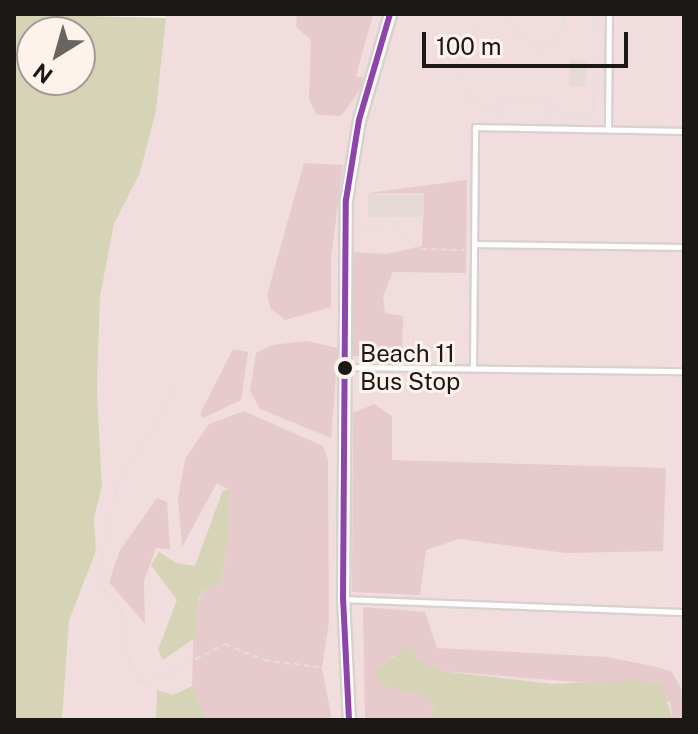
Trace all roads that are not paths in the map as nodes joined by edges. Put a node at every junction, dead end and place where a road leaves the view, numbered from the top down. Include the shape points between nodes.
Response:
1 (390, 14) edge
2 (609, 14) edge
3 (608, 128) junction
4 (684, 131) edge
5 (475, 247) junction
6 (684, 247) edge
7 (346, 367) junction
8 (473, 368) junction
9 (684, 371) edge
10 (343, 599) junction
11 (684, 612) edge
12 (349, 720) edge

1 - 7 street via 353,148 345,234
2 - 3 lane
3 - 4 lane
3 - 5 lane via 475,127
5 - 6 lane
5 - 8 lane
7 - 8 lane
7 - 10 street
8 - 9 lane
10 - 11 lane
10 - 12 street

